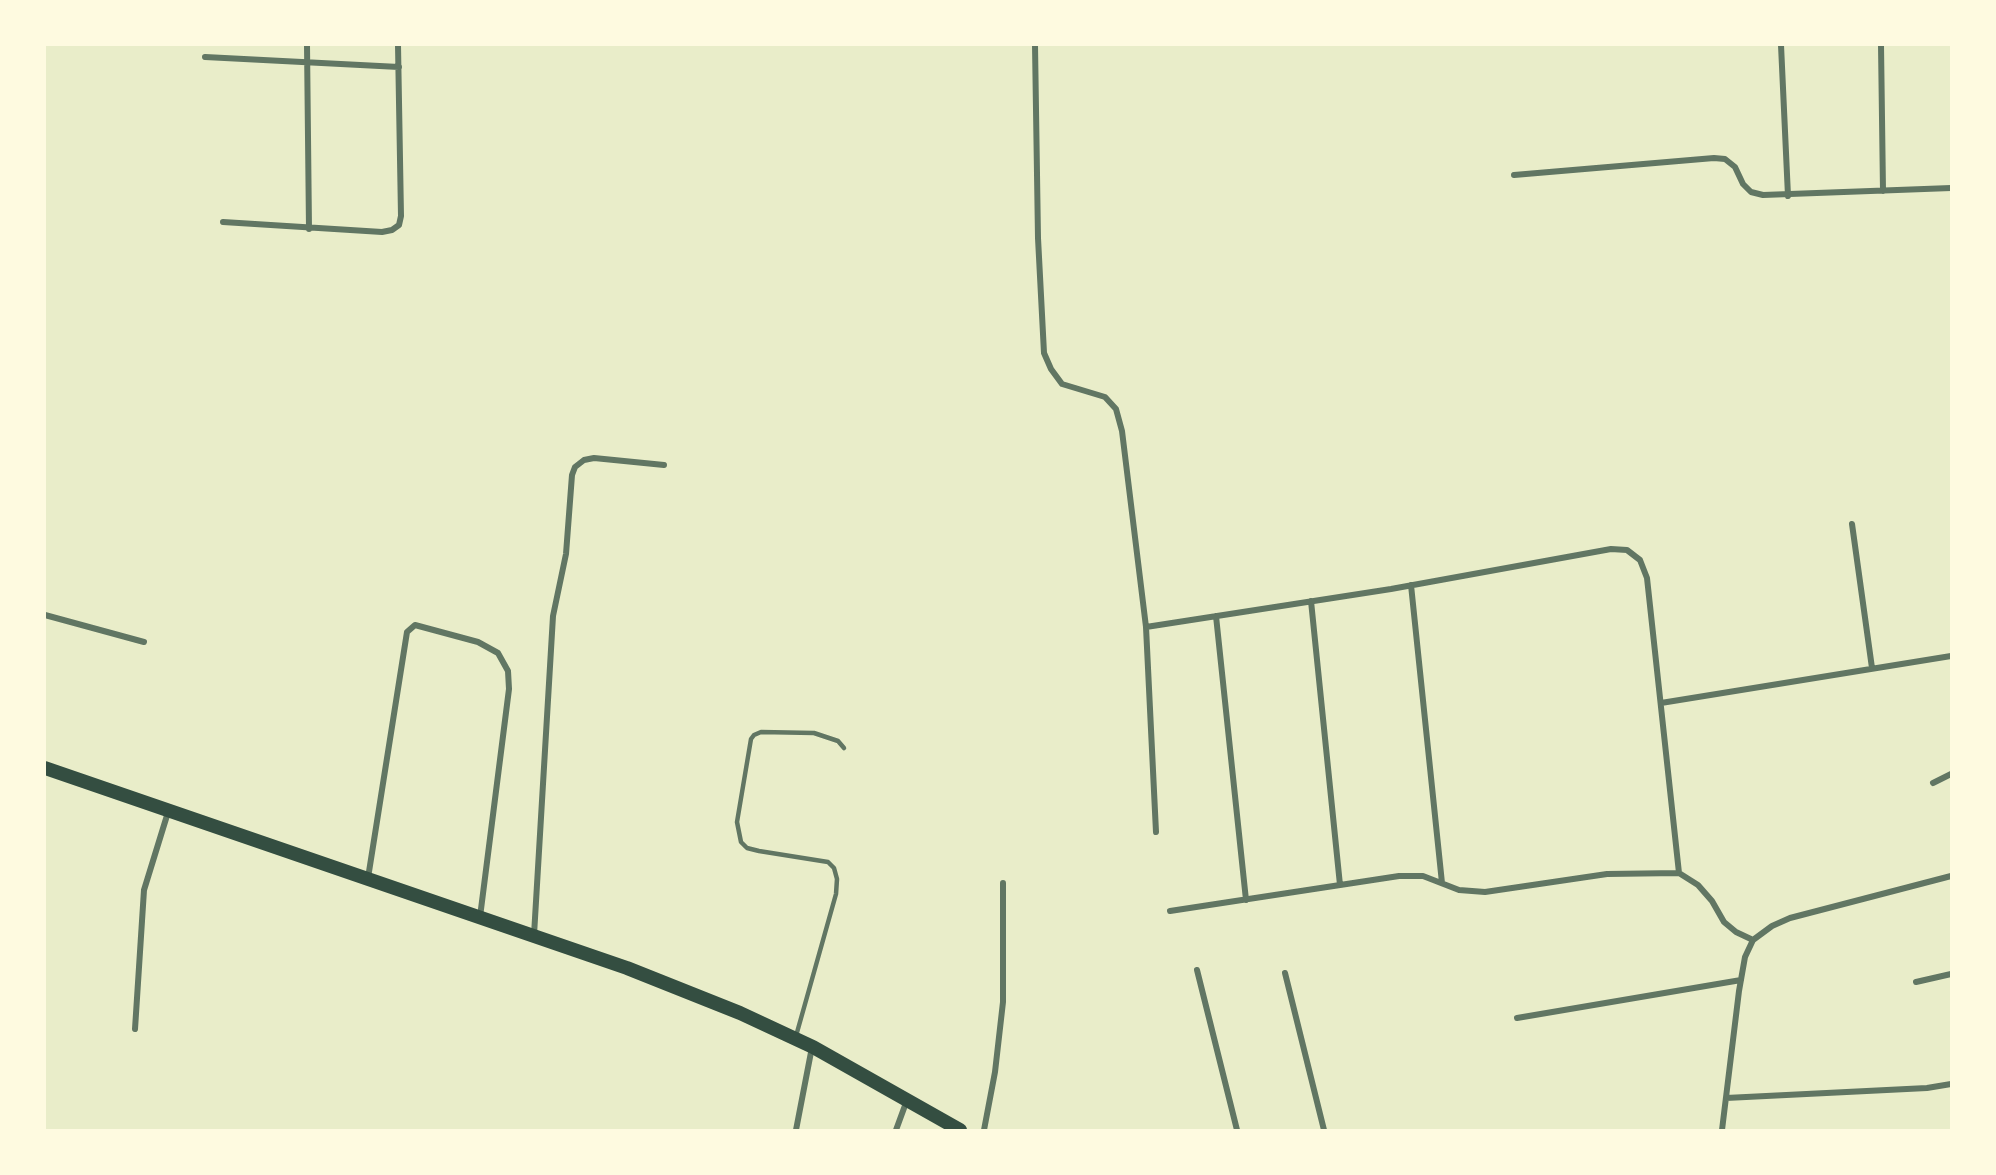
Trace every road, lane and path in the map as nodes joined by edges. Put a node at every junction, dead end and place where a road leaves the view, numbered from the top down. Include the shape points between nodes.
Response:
1 (307, 45) edge
2 (398, 45) edge
3 (1035, 45) edge
4 (1781, 45) edge
5 (1881, 45) edge
6 (205, 57) dead end
7 (308, 63) junction
8 (399, 67) junction
9 (1514, 175) dead end
10 (1951, 188) edge
11 (1884, 191) junction
12 (1788, 196) junction
13 (223, 222) dead end
14 (309, 229) junction
15 (664, 465) dead end
16 (1852, 524) dead end
17 (1411, 585) junction
18 (1311, 601) junction
19 (45, 615) edge
20 (1216, 616) junction
21 (1146, 627) junction
22 (144, 642) dead end
23 (1951, 656) edge
24 (1872, 668) junction
25 (1661, 703) junction
26 (844, 748) dead end
27 (45, 768) edge
28 (1951, 774) edge
29 (1933, 783) dead end
30 (169, 809) junction
31 (1156, 832) dead end
32 (1679, 873) junction
33 (1951, 876) edge
34 (368, 878) junction
35 (1003, 883) dead end
36 (1442, 883) junction
37 (1341, 885) junction
38 (1246, 900) junction
39 (1170, 911) dead end
40 (480, 917) junction
41 (534, 936) junction
42 (1753, 940) junction
43 (1197, 970) dead end
44 (1285, 973) dead end
45 (1951, 974) edge
46 (1741, 980) junction
47 (1916, 982) dead end
48 (1516, 1018) dead end
49 (135, 1029) dead end
50 (795, 1039) junction
51 (813, 1047) junction
52 (1951, 1083) edge
53 (1726, 1098) junction
54 (907, 1100) junction
55 (796, 1130) edge
56 (896, 1130) edge
57 (960, 1130) edge
58 (984, 1130) edge
59 (1237, 1130) edge
60 (1324, 1130) edge
61 (1722, 1130) edge

1 - 7 street
2 - 8 street
3 - 21 street via 1044,353 1062,384 1105,397 1116,409
4 - 12 street
5 - 11 street
6 - 7 street
7 - 8 street
7 - 14 street
8 - 14 street via 399,225 382,232
9 - 12 street via 1725,159 1751,192
10 - 11 street
11 - 12 street
13 - 14 street
15 - 41 street via 584,460 572,475 566,554 553,616
16 - 24 street
17 - 18 street
17 - 25 street via 1611,549 1627,550 1640,560 1647,578
17 - 36 street
18 - 20 street
18 - 37 street
19 - 22 street
20 - 21 street
20 - 38 street
21 - 31 street
23 - 24 street
24 - 25 street
25 - 32 street
26 - 50 lane via 838,741 814,733 761,732 750,739 737,822 741,842 759,851 828,862 837,879
27 - 30 main road
28 - 29 street
30 - 34 main road
30 - 49 street via 144,890
32 - 36 street via 1607,874 1485,892 1460,890
32 - 42 street via 1698,885 1724,922
33 - 42 street via 1790,918
34 - 40 main road
34 - 40 street via 407,632 415,625 478,642 498,654 508,671 509,689
35 - 58 street via 1003,1002
36 - 37 street via 1423,876 1399,876
37 - 38 street
38 - 39 street
40 - 41 main road
41 - 50 main road via 740,1012
42 - 46 street
43 - 59 street
44 - 60 street
45 - 47 street
46 - 48 street
46 - 53 street
50 - 51 main road
51 - 54 main road
51 - 55 street
52 - 53 street via 1927,1088
53 - 61 street
54 - 56 street
54 - 57 main road

